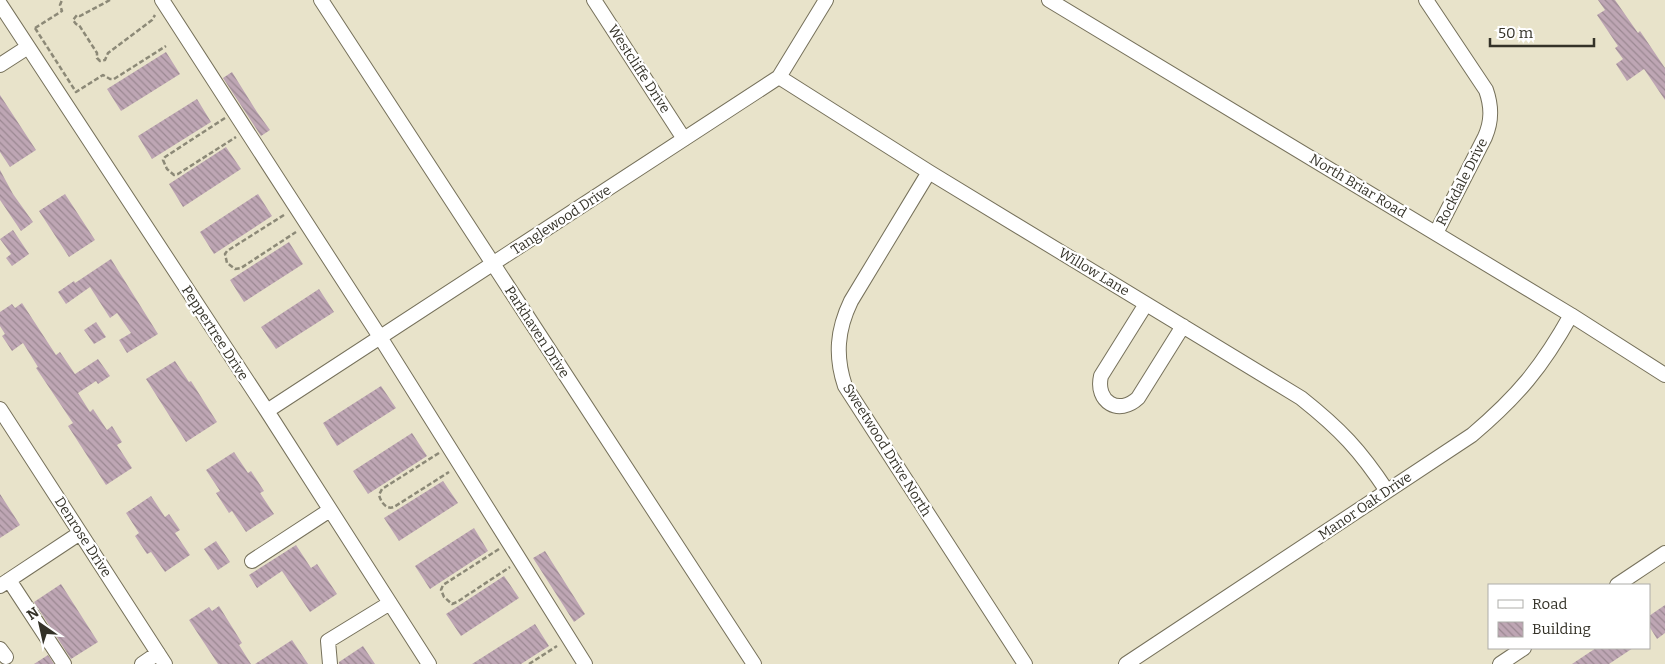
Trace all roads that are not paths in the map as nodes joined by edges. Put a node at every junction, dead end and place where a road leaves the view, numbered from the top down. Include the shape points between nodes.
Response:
1 (321, 0) edge
2 (594, 0) edge
3 (826, 0) edge
4 (1049, 0) edge
5 (1426, 0) edge
6 (0, 4) edge
7 (158, 5) edge
8 (25, 42) junction
9 (0, 65) edge
10 (779, 77) junction
11 (684, 139) junction
12 (929, 172) junction
13 (1436, 233) junction
14 (493, 264) junction
15 (1146, 304) junction
16 (1571, 315) junction
17 (1183, 326) junction
18 (380, 338) junction
19 (1665, 375) edge
20 (0, 410) edge
21 (267, 411) junction
22 (1387, 491) junction
23 (330, 510) junction
24 (80, 533) junction
25 (1665, 553) edge
26 (252, 561) dead end
27 (5, 583) edge
28 (1618, 584) edge
29 (390, 603) junction
30 (1522, 649) edge
31 (162, 659) edge
32 (64, 664) edge
33 (142, 664) edge
34 (330, 664) edge
35 (429, 664) edge
36 (585, 664) edge
37 (754, 664) edge
38 (1026, 664) edge
39 (1126, 664) edge
40 (1500, 664) edge

1 - 14 street, Parkhaven Drive
2 - 11 street, Westcliffe Drive
3 - 10 street, Tanglewood Drive
4 - 13 street, North Briar Road
5 - 13 street, Rockdale Drive via 1486,90 1491,114 1485,137
6 - 8 street, Peppertree Drive
7 - 18 street via 234,112
8 - 9 street
8 - 21 street, Peppertree Drive
10 - 11 street, Tanglewood Drive
10 - 12 street, Willow Lane
11 - 14 street, Tanglewood Drive
12 - 15 street, Willow Lane
12 - 38 street, Sweetwood Drive North via 843,316 838,336 840,370 845,386
13 - 16 street, North Briar Road
14 - 18 street, Tanglewood Drive
14 - 37 street, Parkhaven Drive
15 - 17 street, Willow Lane
15 - 17 street via 1101,376 1100,390 1107,402 1126,406 1138,398
16 - 19 street, North Briar Road
16 - 22 street, Manor Oak Drive via 1536,372 1503,408 1472,435
17 - 22 street, Willow Lane via 1301,398 1330,421 1367,461
18 - 21 street, Tanglewood Drive
18 - 36 street
20 - 24 street, Denrose Drive
21 - 23 street, Peppertree Drive
22 - 39 street, Manor Oak Drive
23 - 26 street
23 - 29 street, Peppertree Drive
24 - 27 street
24 - 31 street, Denrose Drive
25 - 28 street
27 - 32 street
29 - 34 street via 328,641
29 - 35 street, Peppertree Drive
30 - 40 street
31 - 33 street

